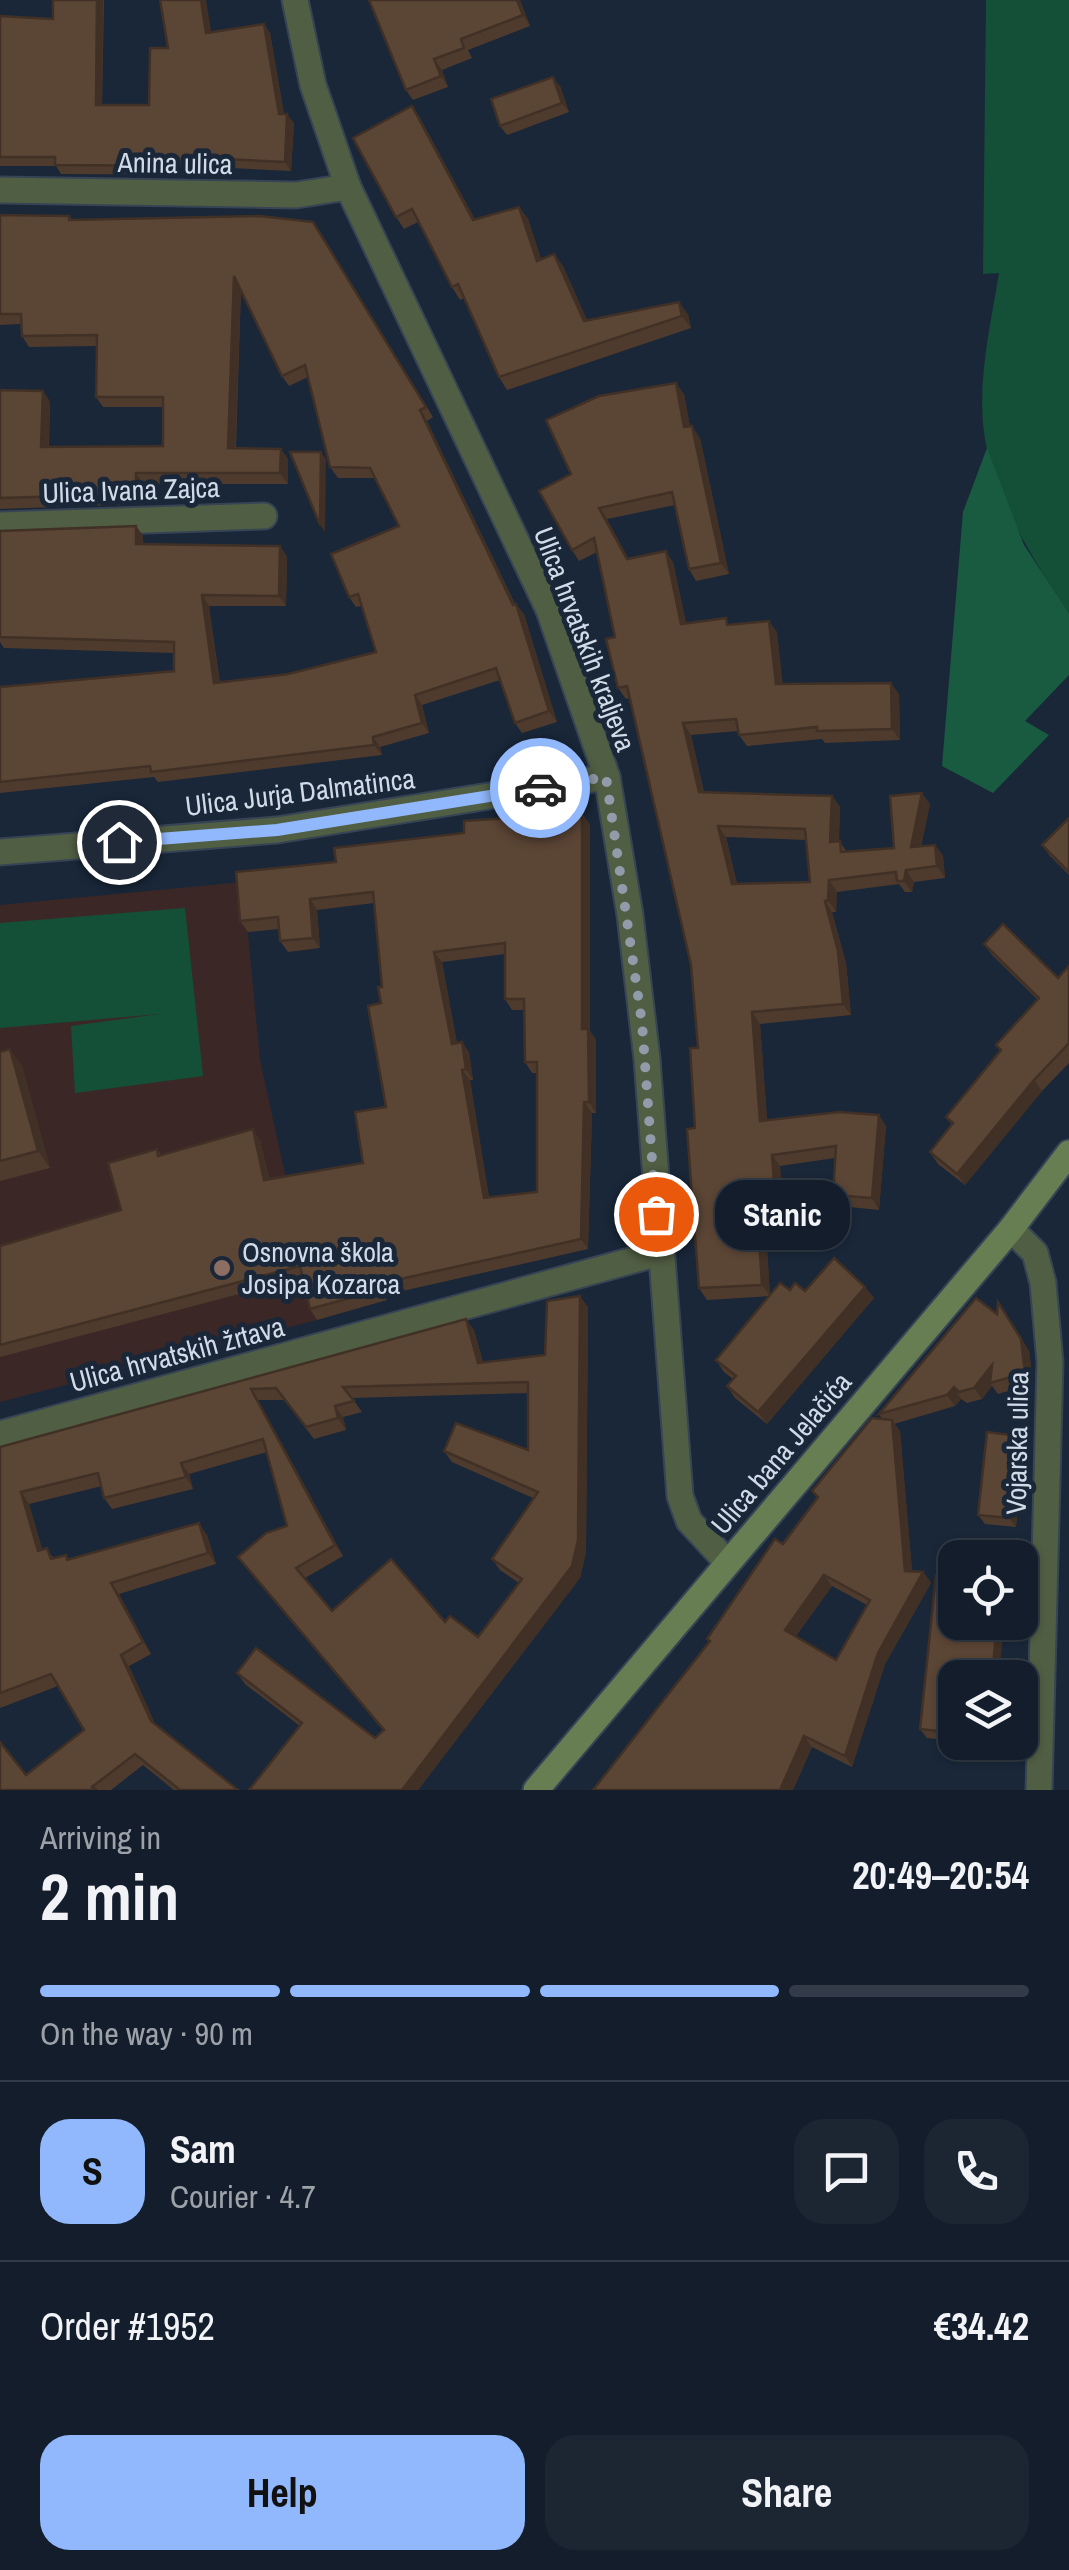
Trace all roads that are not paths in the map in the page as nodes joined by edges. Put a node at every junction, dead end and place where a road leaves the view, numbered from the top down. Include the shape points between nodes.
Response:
1 (295, 0) edge
2 (348, 187) junction
3 (0, 190) edge
4 (264, 516) dead end
5 (0, 525) edge
6 (606, 777) junction
7 (0, 852) edge
8 (1069, 1153) edge
9 (1011, 1228) junction
10 (659, 1252) junction
11 (0, 1434) edge
12 (726, 1562) junction
13 (536, 1790) edge
14 (1039, 1790) edge

1 - 2 street, Ulica hrvatskih kraljeva via 313,85
2 - 3 street, Anina ulica via 296,195
2 - 6 street, Ulica hrvatskih kraljeva via 549,610
4 - 5 street, Ulica Ivana Zajca
6 - 7 street, Ulica Jurja Dalmatinca via 277,830
6 - 10 street, Ulica hrvatskih kraljeva via 630,915
8 - 9 main road, Ulica bana Jelačića
9 - 12 main road, Ulica bana Jelačića
9 - 14 street, Vojarska ulica via 1035,1253 1050,1362
10 - 11 street, Ulica hrvatskih žrtava
10 - 12 street, Ulica hrvatskih kraljeva via 680,1496 689,1522
12 - 13 main road, Ulica bana Jelačića

